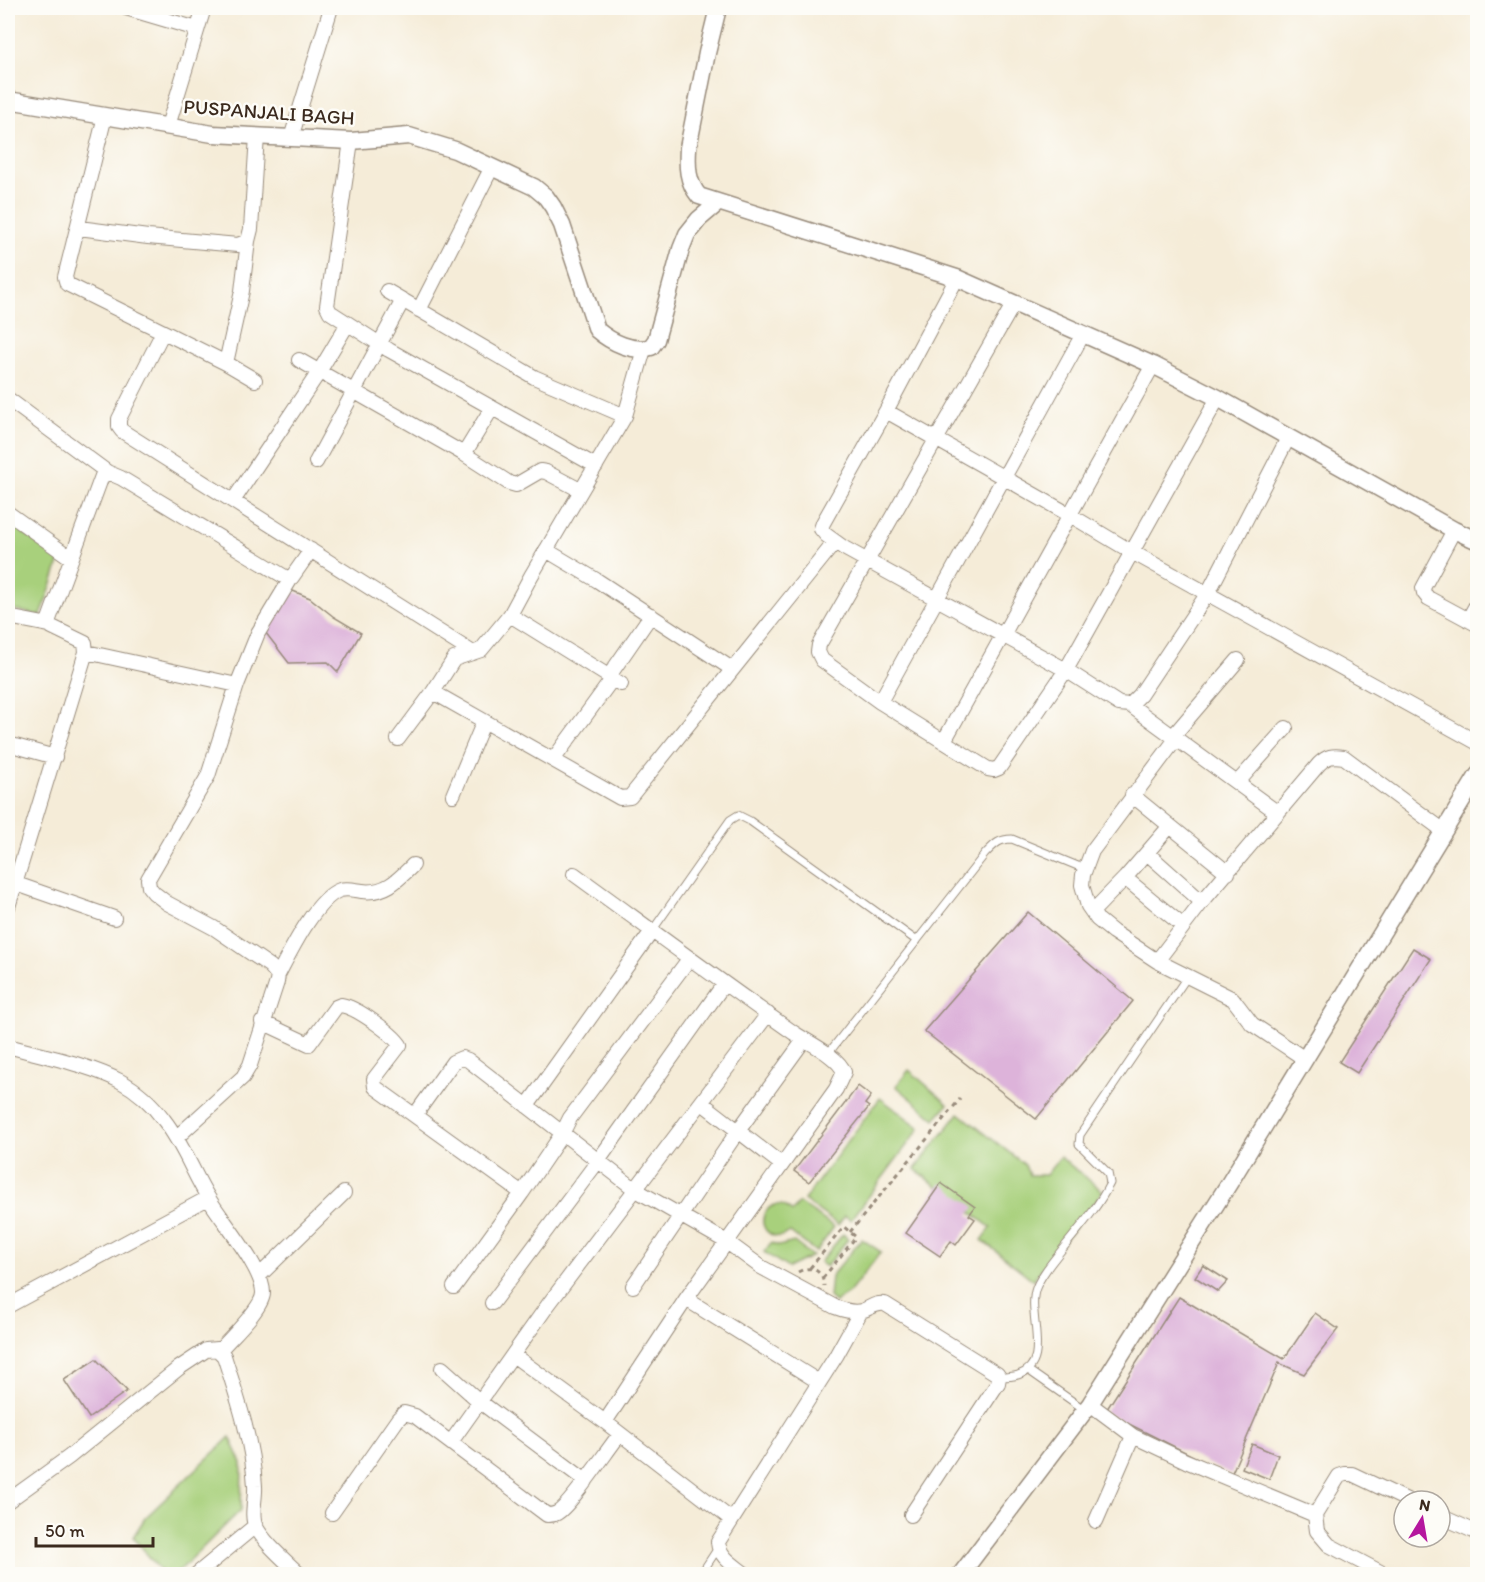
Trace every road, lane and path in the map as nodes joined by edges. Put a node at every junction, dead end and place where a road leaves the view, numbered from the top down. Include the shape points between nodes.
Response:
1 (126, 8) edge
2 (204, 8) edge
3 (332, 8) edge
4 (718, 8) edge
5 (197, 29) junction
6 (8, 100) edge
7 (105, 116) junction
8 (168, 126) junction
9 (257, 136) junction
10 (291, 138) junction
11 (351, 141) junction
12 (492, 166) junction
13 (718, 203) junction
14 (79, 228) junction
15 (248, 241) junction
16 (957, 278) junction
17 (387, 291) dead end
18 (403, 300) junction
19 (1014, 303) junction
20 (419, 310) junction
21 (347, 325) junction
22 (163, 332) junction
23 (1083, 334) junction
24 (379, 344) junction
25 (644, 349) junction
26 (299, 360) dead end
27 (226, 363) junction
28 (1153, 365) junction
29 (319, 372) junction
30 (255, 380) dead end
31 (355, 391) junction
32 (1218, 398) junction
33 (8, 399) edge
34 (492, 408) junction
35 (886, 411) junction
36 (625, 416) junction
37 (1288, 438) junction
38 (936, 439) junction
39 (464, 454) junction
40 (316, 462) dead end
41 (596, 466) junction
42 (106, 472) junction
43 (1004, 477) junction
44 (580, 490) junction
45 (233, 501) junction
46 (8, 513) edge
47 (1070, 515) junction
48 (1454, 530) junction
49 (1478, 541) edge
50 (835, 542) junction
51 (311, 550) junction
52 (546, 550) junction
53 (1132, 552) junction
54 (71, 558) junction
55 (868, 560) junction
56 (290, 580) junction
57 (1208, 593) junction
58 (938, 598) junction
59 (1478, 602) edge
60 (510, 615) junction
61 (651, 615) junction
62 (8, 617) edge
63 (1472, 623) edge
64 (49, 625) junction
65 (1002, 636) junction
66 (86, 652) junction
67 (473, 654) junction
68 (1238, 660) dead end
69 (732, 669) junction
70 (1066, 670) junction
71 (614, 679) junction
72 (237, 685) junction
73 (433, 692) junction
74 (880, 702) junction
75 (1130, 705) junction
76 (484, 721) junction
77 (1286, 728) dead end
78 (1175, 737) junction
79 (398, 739) dead end
80 (944, 741) junction
81 (1478, 743) edge
82 (8, 744) edge
83 (55, 757) junction
84 (553, 760) junction
85 (1478, 775) edge
86 (1237, 783) junction
87 (453, 795) dead end
88 (1132, 795) junction
89 (1278, 813) junction
90 (1170, 826) junction
91 (1444, 831) junction
92 (1147, 853) junction
93 (412, 865) dead end
94 (1085, 869) junction
95 (1228, 873) junction
96 (574, 874) dead end
97 (1125, 878) junction
98 (11, 882) edge
99 (1202, 902) junction
100 (8, 907) edge
101 (1092, 912) junction
102 (114, 918) dead end
103 (1183, 926) junction
104 (652, 931) junction
105 (917, 941) junction
106 (689, 959) junction
107 (1156, 961) junction
108 (278, 975) junction
109 (1187, 977) junction
110 (724, 984) junction
111 (768, 1014) junction
112 (262, 1022) junction
113 (804, 1040) junction
114 (8, 1046) edge
115 (827, 1055) junction
116 (1305, 1059) junction
117 (960, 1099) dead end
118 (702, 1103) junction
119 (527, 1106) junction
120 (416, 1115) junction
121 (738, 1131) junction
122 (562, 1134) junction
123 (177, 1137) junction
124 (598, 1161) junction
125 (781, 1164) junction
126 (636, 1190) junction
127 (344, 1193) dead end
128 (522, 1193) junction
129 (208, 1198) junction
130 (681, 1216) junction
131 (850, 1232) junction
132 (727, 1242) junction
133 (810, 1268) junction
134 (259, 1276) junction
135 (823, 1278) junction
136 (793, 1284) junction
137 (824, 1285) dead end
138 (633, 1286) dead end
139 (454, 1287) dead end
140 (686, 1299) junction
141 (492, 1303) dead end
142 (8, 1306) edge
143 (861, 1311) junction
144 (220, 1350) junction
145 (513, 1355) junction
146 (442, 1368) dead end
147 (1028, 1370) junction
148 (999, 1377) junction
149 (819, 1382) junction
150 (479, 1401) junction
151 (1088, 1407) junction
152 (605, 1422) junction
153 (620, 1434) junction
154 (1133, 1436) junction
155 (451, 1442) junction
156 (586, 1480) junction
157 (1392, 1493) edge
158 (10, 1494) edge
159 (332, 1513) dead end
160 (911, 1515) dead end
161 (1315, 1515) junction
162 (732, 1520) junction
163 (1096, 1521) dead end
164 (1452, 1521) edge
165 (255, 1526) junction
166 (1478, 1533) edge
167 (718, 1548) junction
168 (196, 1575) edge
169 (299, 1575) edge
170 (701, 1575) edge
171 (745, 1575) edge
172 (961, 1575) edge
173 (1384, 1575) edge

1 - 5 street
2 - 5 street
3 - 10 street
4 - 13 street via 687,160 690,181 699,196
5 - 8 street
6 - 7 street, PUSPANJALI BAGH
7 - 8 street, PUSPANJALI BAGH
7 - 14 street
8 - 9 street, PUSPANJALI BAGH
9 - 10 street, PUSPANJALI BAGH
9 - 15 street
10 - 11 street, PUSPANJALI BAGH
11 - 12 street, PUSPANJALI BAGH via 409,136
11 - 21 street via 327,306
12 - 20 street
12 - 25 street, PUSPANJALI BAGH via 534,187 554,207 597,330 625,345
13 - 16 street
13 - 25 street via 687,234 656,340
14 - 15 street via 238,245
14 - 22 street via 65,277 67,284
15 - 27 street
16 - 19 street
16 - 35 street
17 - 18 street
18 - 20 street
18 - 24 street
19 - 23 street
19 - 38 street
20 - 36 street via 534,377
21 - 24 street
21 - 29 street
22 - 27 street
22 - 45 street via 119,419 119,427
23 - 28 street
23 - 43 street
24 - 31 street
24 - 34 street
25 - 36 street
26 - 29 street
27 - 30 street
28 - 32 street
28 - 47 street
29 - 31 street
29 - 45 street
31 - 39 street
31 - 40 street
32 - 37 street
32 - 53 street
33 - 42 street
34 - 39 street
34 - 41 street
35 - 38 street
35 - 50 street via 821,526 822,532
36 - 41 street
37 - 48 street
37 - 57 street
38 - 43 street
38 - 55 street
39 - 44 street via 513,484 520,484 540,471
41 - 44 street
42 - 54 street via 98,481
42 - 56 street
43 - 47 street
43 - 58 street
44 - 52 street
45 - 51 street
46 - 54 street
47 - 53 street
47 - 65 street
48 - 49 street
48 - 63 street via 1424,593
50 - 55 street
50 - 69 street
51 - 56 street
51 - 67 street
52 - 60 street
52 - 61 street
53 - 57 street
53 - 70 street
54 - 64 street
55 - 58 street
55 - 74 street via 818,652 822,660
56 - 72 street via 258,633
57 - 75 street
57 - 81 street
58 - 65 street
58 - 74 street
59 - 63 street
60 - 67 street via 487,645
60 - 71 street
61 - 69 street
61 - 71 street
62 - 64 street
64 - 66 street via 85,643
65 - 70 street
65 - 80 street
66 - 72 street
66 - 83 street
67 - 73 street via 454,659
68 - 78 street
69 - 84 street via 630,797 620,798
70 - 75 street via 1119,704
70 - 80 street via 996,770 988,769
71 - 84 street
72 - 108 street via 208,776 148,884 160,898 214,928
73 - 76 street
73 - 79 street
74 - 80 street
75 - 78 street
76 - 84 street
76 - 87 street
77 - 86 street
78 - 86 street
78 - 88 street
82 - 83 street
83 - 98 street
85 - 91 street
86 - 89 street
88 - 90 street
88 - 94 street via 1092,851
89 - 91 street via 1318,764 1336,755
89 - 95 street
90 - 92 street
90 - 95 street
91 - 116 street
92 - 97 street
92 - 99 street
93 - 108 street via 380,891 336,892 308,921
94 - 101 street via 1082,885
94 - 105 lane via 1012,839 1001,839
95 - 99 street
96 - 104 street
97 - 101 street
97 - 103 street
98 - 100 street
98 - 102 street
99 - 103 street
101 - 107 street via 1113,932
103 - 107 street
104 - 105 lane via 730,820 738,815
104 - 106 street
104 - 119 street
105 - 115 lane
106 - 110 street
106 - 122 street
107 - 109 street
108 - 112 street
109 - 116 street via 1233,999 1252,1024
109 - 147 lane via 1080,1135 1083,1150 1111,1180 1100,1201 1039,1280 1032,1305 1037,1350
110 - 111 street
110 - 124 street
111 - 113 street
111 - 118 street
112 - 120 street via 309,1044 336,1007 350,1007 399,1043 400,1048 374,1084
112 - 123 street via 243,1077
113 - 115 street
113 - 121 street
114 - 123 street via 120,1081 156,1110
115 - 125 street via 840,1064 842,1078
116 - 151 street
117 - 131 path
118 - 121 street
118 - 126 street
119 - 120 street via 462,1058 453,1062
119 - 122 street
120 - 128 street
121 - 125 street
121 - 130 street
122 - 124 street
122 - 128 street
123 - 129 street
124 - 126 street
124 - 141 street
125 - 132 street
126 - 130 street
126 - 145 street
127 - 134 street
128 - 139 street
129 - 134 street
129 - 142 street
130 - 132 street
130 - 138 street
131 - 133 path via 844,1227
131 - 135 path via 856,1237
132 - 136 street
132 - 140 street
133 - 135 path
133 - 136 path via 799,1271
134 - 144 street via 262,1299
135 - 137 path
136 - 143 street via 845,1311
140 - 149 street
140 - 152 street
143 - 148 street via 885,1304
143 - 149 street
144 - 158 street via 198,1355
144 - 165 street via 248,1443 255,1484
145 - 150 street
145 - 152 street
146 - 150 street
147 - 148 lane
147 - 151 lane
148 - 160 street
149 - 162 street
150 - 155 street
150 - 156 street
151 - 154 street
151 - 172 street
152 - 153 street
153 - 156 street
153 - 162 street
154 - 161 street
154 - 163 street
155 - 156 street via 547,1515 560,1511
155 - 159 street via 415,1416 404,1413
157 - 161 street via 1345,1473 1339,1476
161 - 173 street via 1317,1531 1329,1545
162 - 167 street
164 - 166 street
165 - 168 street
165 - 169 street
167 - 170 lane
167 - 171 street

